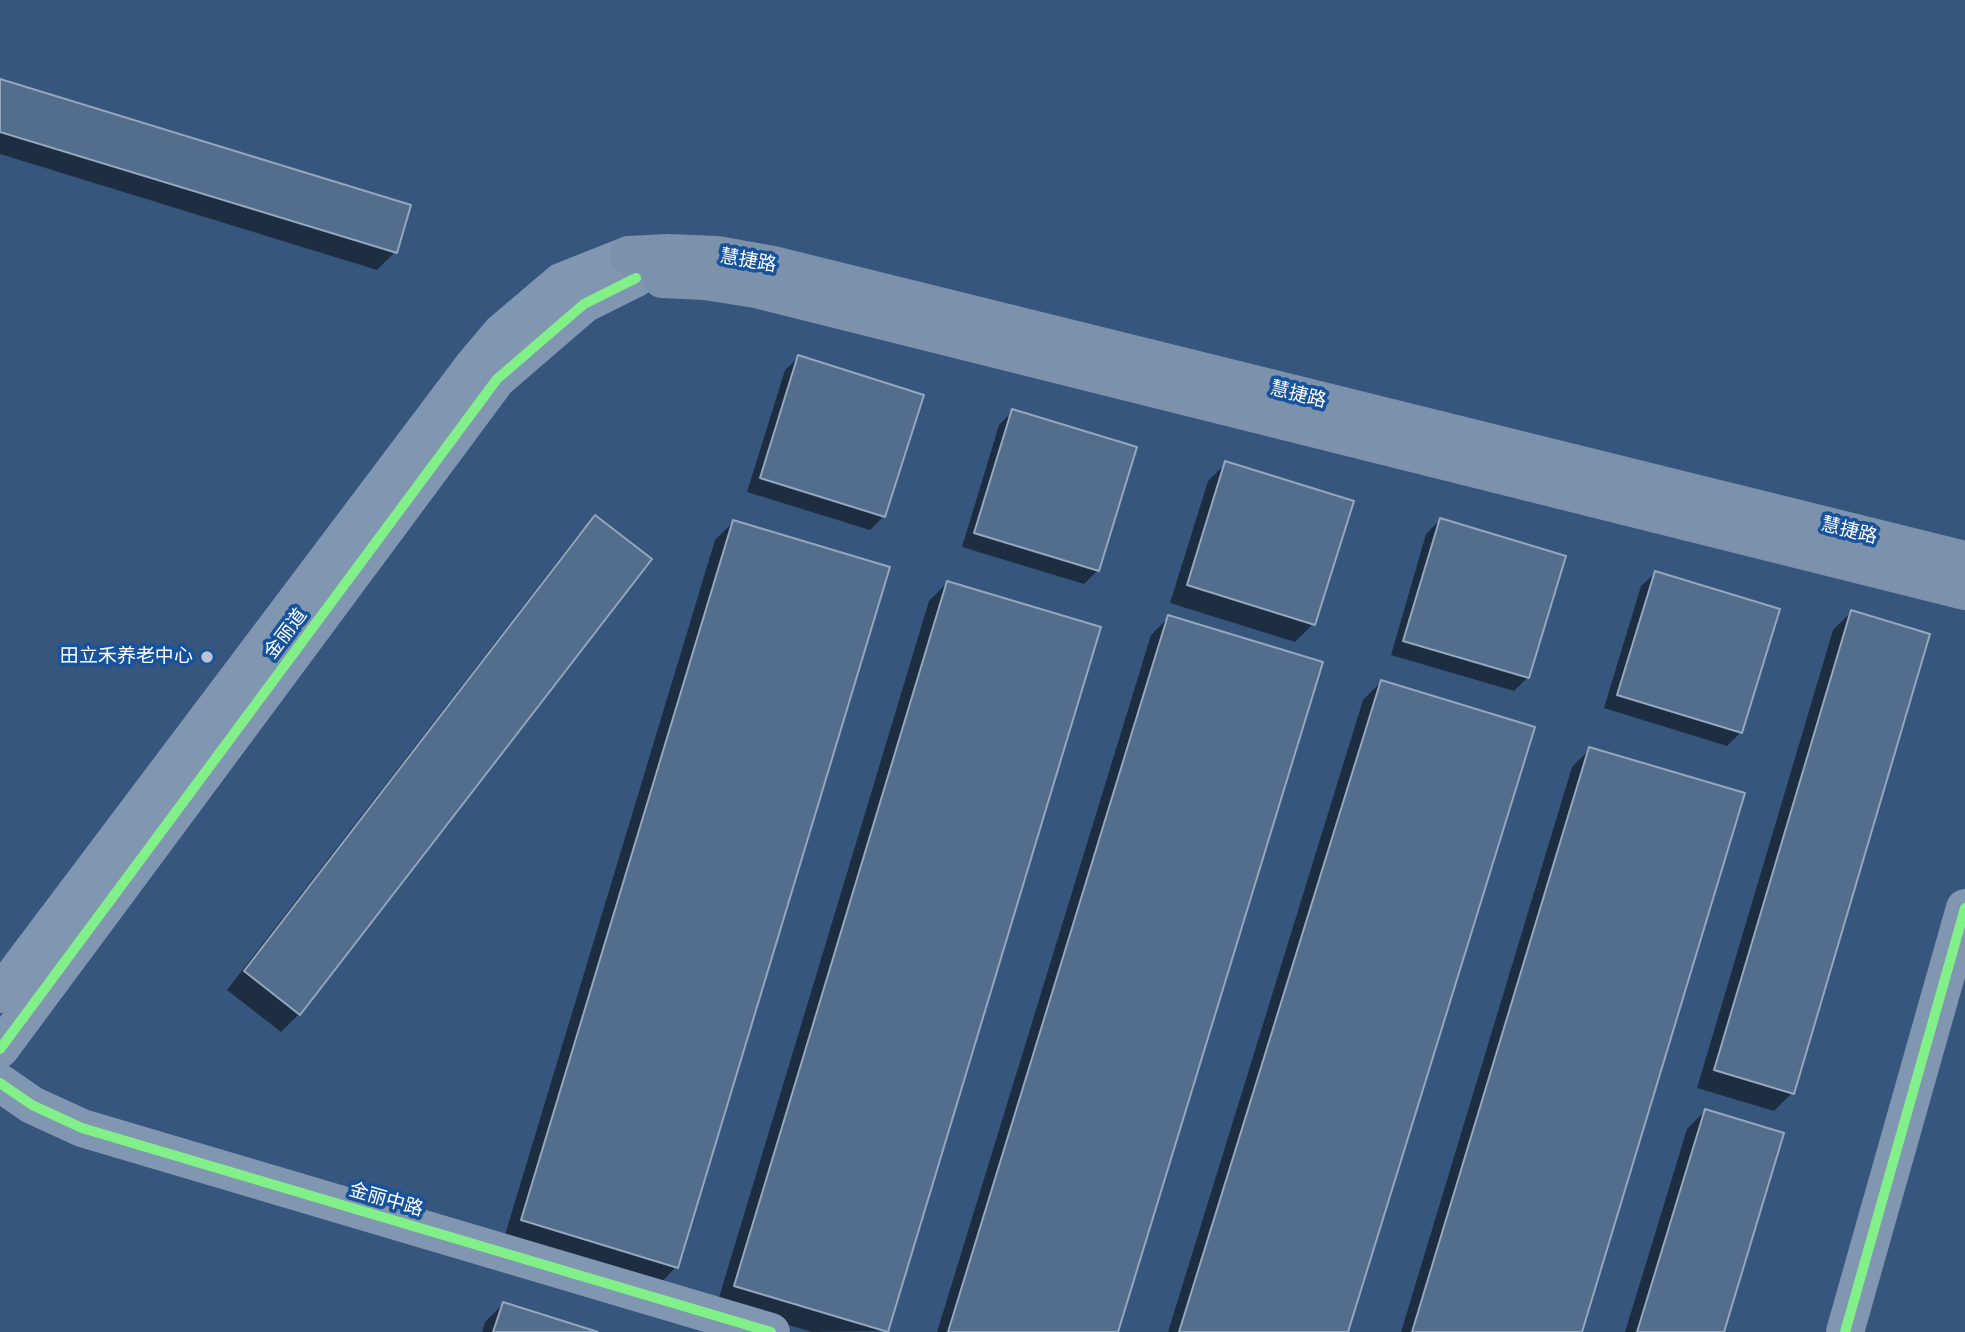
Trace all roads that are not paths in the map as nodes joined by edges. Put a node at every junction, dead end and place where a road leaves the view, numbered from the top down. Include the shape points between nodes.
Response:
1 (632, 266) junction
2 (1965, 560) edge
3 (1965, 591) edge
4 (1965, 908) edge
5 (0, 994) edge
6 (0, 1049) edge
7 (0, 1083) edge
8 (771, 1332) edge
9 (1845, 1332) edge

1 - 2 main road, 慧捷路 via 668,253 773,265
1 - 3 main road, 慧捷路 via 756,289
1 - 5 street, 金丽道 via 561,282 501,333
1 - 6 street, 金丽道 via 497,379
4 - 9 street
7 - 8 street, 金丽中路 via 32,1105 82,1129

